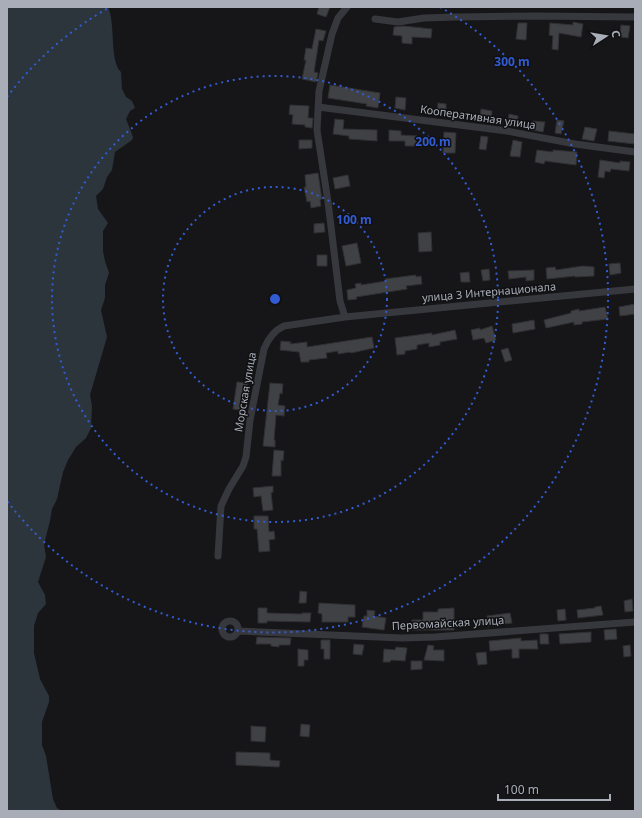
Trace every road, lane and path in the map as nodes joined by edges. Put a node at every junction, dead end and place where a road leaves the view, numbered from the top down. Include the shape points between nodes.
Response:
1 (347, 7) edge
2 (635, 17) edge
3 (375, 19) dead end
4 (318, 108) junction
5 (635, 152) edge
6 (635, 289) edge
7 (345, 317) junction
8 (218, 556) dead end
9 (635, 622) edge
10 (238, 631) dead end

1 - 4 street via 334,25 319,91
2 - 3 street via 456,17 398,22
4 - 5 street, Кооперативная улица via 507,131
4 - 7 street via 317,141 328,202 340,301
6 - 7 street, улица 3 Интернационала
7 - 8 street, Морская улица via 284,326 266,343 250,420 244,466 229,489 222,506
9 - 10 street, Первомайская улица via 402,638

